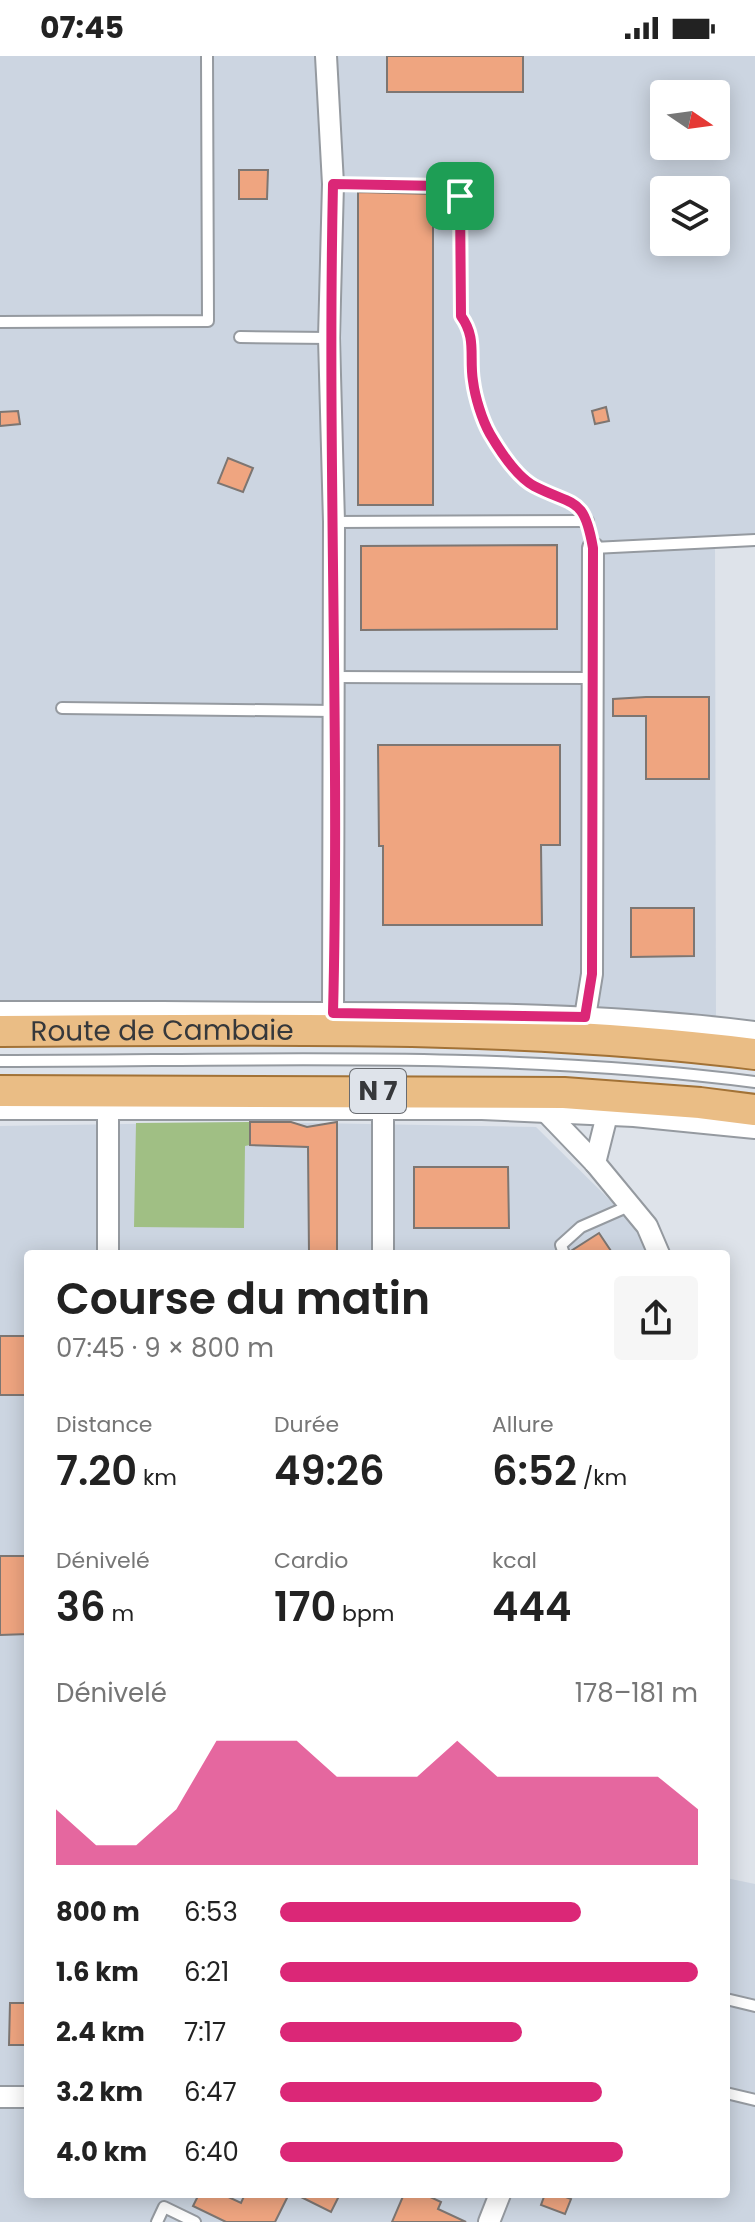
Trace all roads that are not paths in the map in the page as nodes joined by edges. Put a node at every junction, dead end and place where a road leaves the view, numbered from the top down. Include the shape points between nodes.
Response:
1 (207, 56) edge
2 (326, 56) edge
3 (333, 184) junction
4 (0, 322) edge
5 (240, 337) dead end
6 (329, 338) junction
7 (588, 521) junction
8 (334, 522) junction
9 (755, 540) edge
10 (593, 548) junction
11 (335, 677) junction
12 (590, 678) junction
13 (62, 708) dead end
14 (334, 711) junction
15 (0, 1012) edge
16 (333, 1013) junction
17 (585, 1017) junction
18 (0, 1031) edge
19 (755, 1032) edge
20 (755, 1054) edge
21 (0, 1061) edge
22 (755, 1082) edge
23 (0, 1091) edge
24 (383, 1108) junction
25 (0, 1109) edge
26 (108, 1109) junction
27 (755, 1110) edge
28 (547, 1113) junction
29 (607, 1115) junction
30 (755, 1128) edge
31 (595, 1163) junction
32 (629, 1206) junction
33 (108, 1250) edge
34 (383, 1250) edge
35 (563, 1250) edge
36 (657, 1250) edge
37 (730, 2000) edge
38 (755, 2006) edge
39 (730, 2094) edge
40 (0, 2097) edge
41 (24, 2097) edge
42 (755, 2100) edge
43 (498, 2198) edge
44 (157, 2222) edge
45 (195, 2222) edge
46 (489, 2222) edge

1 - 4 lane via 208,321
2 - 3 street
3 - 6 street
3 - 7 lane via 442,186 460,196 461,316 471,329 473,382 489,433 532,485 580,507
5 - 6 lane
6 - 8 street
7 - 8 lane
7 - 10 lane
8 - 11 street
9 - 10 lane
10 - 12 street
11 - 12 lane
11 - 14 street
12 - 17 street via 592,974
13 - 14 lane
14 - 16 street
15 - 16 street
16 - 17 street
17 - 19 street
18 - 20 main road, Route de Cambaie / N 7 via 525,1033
21 - 22 lane via 428,1061 570,1066
23 - 27 main road, N 7 via 564,1093
24 - 26 street
24 - 28 street
24 - 34 street
25 - 26 street
26 - 33 street
28 - 29 street
28 - 31 street
29 - 30 street
29 - 31 street
31 - 32 street
32 - 35 lane via 581,1227 561,1245
32 - 36 street via 647,1226
37 - 38 lane
39 - 42 lane
40 - 41 street
43 - 46 street
44 - 45 lane via 164,2207

